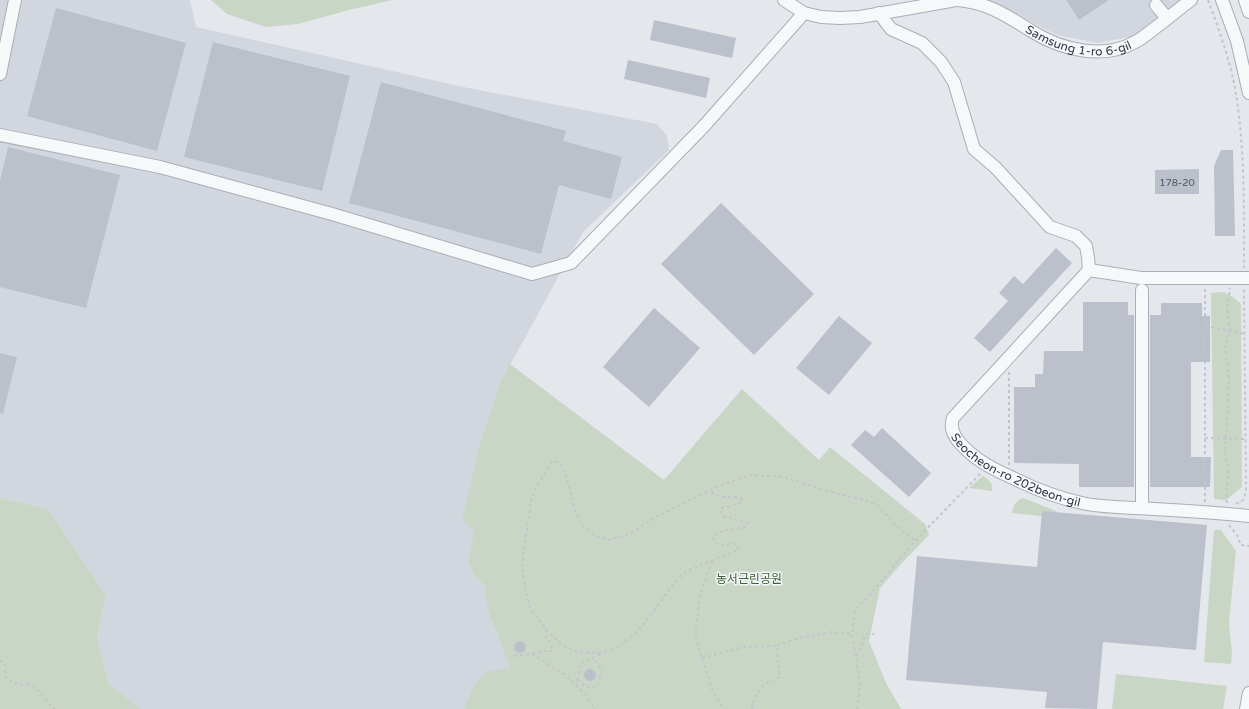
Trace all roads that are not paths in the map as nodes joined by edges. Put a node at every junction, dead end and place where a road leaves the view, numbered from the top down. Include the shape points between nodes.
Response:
1 (15, 0) edge
2 (784, 0) edge
3 (957, 0) edge
4 (1191, 0) edge
5 (1222, 0) edge
6 (1245, 0) edge
7 (1156, 5) dead end
8 (1249, 12) edge
9 (804, 13) junction
10 (879, 13) junction
11 (1167, 18) junction
12 (0, 74) edge
13 (1249, 93) edge
14 (0, 135) edge
15 (1089, 270) junction
16 (1247, 278) edge
17 (1142, 290) dead end
18 (1142, 508) junction
19 (1249, 516) edge
20 (1249, 693) edge
21 (1246, 709) edge

1 - 12 street
2 - 9 street
3 - 10 street, Samsung 1-ro 6-gil
3 - 11 street, Samsung 1-ro 6-gil via 991,5 1050,41 1098,52 1121,49 1136,42
4 - 11 street, Samsung 1-ro 6-gil
5 - 13 street via 1237,41
6 - 8 street
7 - 11 street
9 - 10 street, Samsung 1-ro 6-gil via 840,18
9 - 14 street via 704,126 571,263 532,274 332,214 160,167
10 - 15 street via 891,29 922,44 941,62 954,82 974,149 996,168 1050,227 1076,236 1086,246
15 - 16 street via 1141,278
15 - 18 street, Seocheon-ro 202beon-gil via 953,418 952,429 960,444 974,457 1027,485 1082,503
17 - 18 street
18 - 19 street, Seocheon-ro 202beon-gil
20 - 21 street

